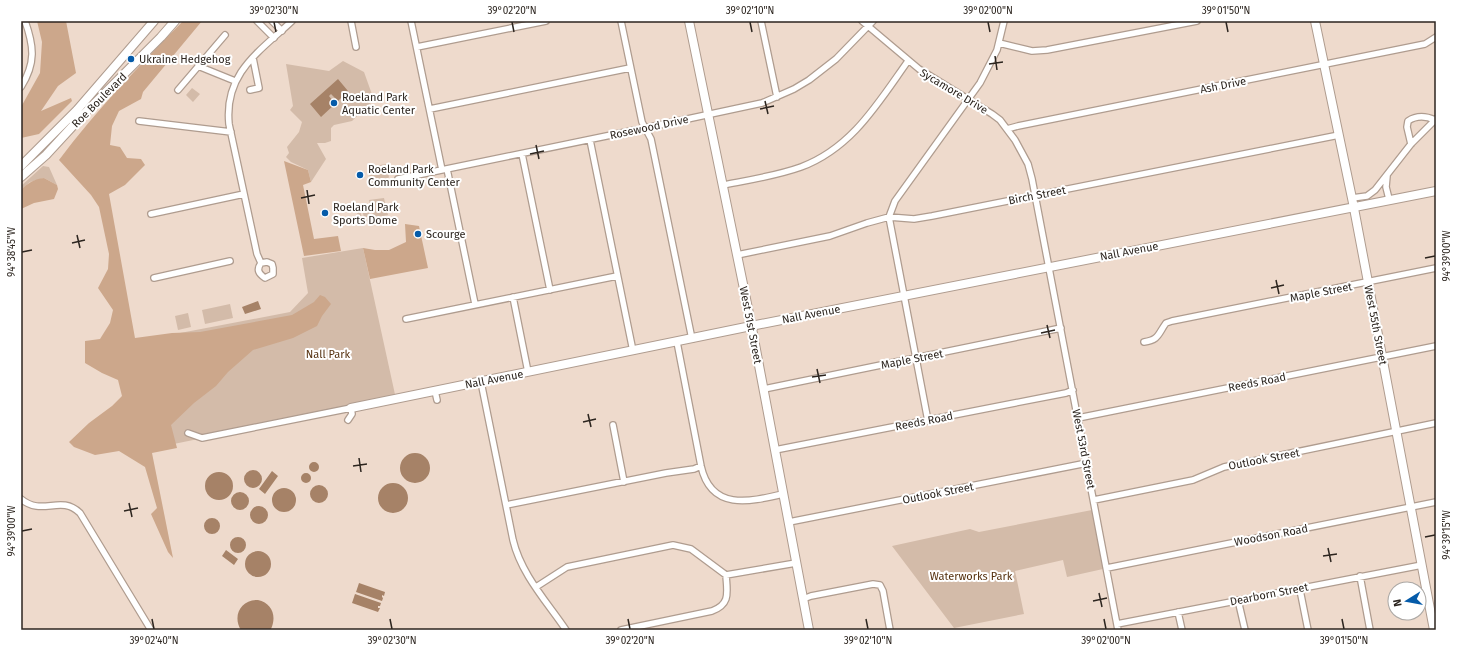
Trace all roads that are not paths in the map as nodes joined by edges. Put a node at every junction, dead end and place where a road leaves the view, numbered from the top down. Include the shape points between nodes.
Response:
1 (24, 21) edge
2 (154, 21) edge
3 (175, 21) edge
4 (257, 21) edge
5 (272, 21) edge
6 (292, 21) edge
7 (351, 21) edge
8 (411, 21) edge
9 (546, 21) edge
10 (621, 21) edge
11 (689, 21) edge
12 (761, 21) edge
13 (862, 21) edge
14 (873, 21) edge
15 (1004, 21) edge
16 (1197, 21) edge
17 (1315, 21) edge
18 (868, 27) junction
19 (282, 31) junction
20 (225, 35) dead end
21 (1436, 37) edge
22 (274, 38) junction
23 (999, 44) junction
24 (356, 47) dead end
25 (417, 47) junction
26 (253, 58) junction
27 (908, 61) junction
28 (1324, 65) junction
29 (198, 66) junction
30 (630, 68) junction
31 (235, 82) junction
32 (21, 87) edge
33 (178, 90) dead end
34 (250, 90) dead end
35 (777, 97) junction
36 (969, 99) junction
37 (430, 108) junction
38 (708, 115) junction
39 (1436, 120) edge
40 (139, 121) dead end
41 (645, 128) junction
42 (1007, 129) junction
43 (231, 132) junction
44 (1339, 135) junction
45 (590, 140) junction
46 (1412, 144) junction
47 (522, 154) junction
48 (21, 166) edge
49 (445, 169) junction
50 (1387, 176) junction
51 (21, 177) edge
52 (398, 179) dead end
53 (723, 185) junction
54 (1436, 191) edge
55 (244, 194) junction
56 (1035, 196) junction
57 (1389, 199) junction
58 (1353, 202) junction
59 (151, 214) dead end
60 (889, 217) junction
61 (737, 255) junction
62 (230, 262) dead end
63 (260, 263) dead end
64 (1050, 267) junction
65 (1436, 268) edge
66 (618, 276) junction
67 (154, 278) dead end
68 (1368, 282) junction
69 (550, 290) junction
70 (905, 296) junction
71 (513, 297) junction
72 (475, 304) junction
73 (406, 319) dead end
74 (751, 326) junction
75 (1061, 328) junction
76 (692, 339) junction
77 (677, 342) junction
78 (1144, 342) dead end
79 (1436, 346) edge
80 (633, 350) junction
81 (1382, 357) junction
82 (916, 358) junction
83 (528, 372) junction
84 (481, 382) junction
85 (764, 389) junction
86 (435, 390) junction
87 (1073, 390) junction
88 (437, 400) dead end
89 (351, 408) junction
90 (1078, 418) junction
91 (348, 420) dead end
92 (928, 421) junction
93 (1436, 423) edge
94 (613, 425) dead end
95 (1396, 432) junction
96 (188, 433) dead end
97 (775, 450) junction
98 (1087, 463) junction
99 (701, 466) junction
100 (624, 482) junction
101 (783, 494) junction
102 (21, 499) edge
103 (1094, 500) junction
104 (1436, 502) edge
105 (506, 505) junction
106 (1411, 507) junction
107 (789, 522) junction
108 (796, 563) junction
109 (1422, 565) junction
110 (1107, 568) junction
111 (726, 575) junction
112 (1360, 576) junction
113 (536, 587) junction
114 (1299, 589) junction
115 (803, 599) junction
116 (1238, 600) junction
117 (1178, 612) junction
118 (1118, 627) edge
119 (1434, 629) edge
120 (151, 630) edge
121 (566, 630) edge
122 (621, 630) edge
123 (809, 630) edge
124 (890, 630) edge
125 (1182, 630) edge
126 (1245, 630) edge
127 (1308, 630) edge
128 (1370, 630) edge

1 - 32 street via 33,53 28,76
2 - 48 street, Roe Boulevard via 77,110
3 - 51 street, Roe Boulevard via 46,155
4 - 22 street
5 - 19 street
6 - 19 street
7 - 24 street
8 - 25 street
9 - 25 street
10 - 30 street
11 - 38 street, West 51st Street
12 - 35 street
13 - 18 street, Sycamore Drive
14 - 18 street, Rosewood Drive
15 - 23 street
16 - 23 street via 1047,50 1032,51
17 - 28 street, West 55th Street
18 - 27 street, Sycamore Drive
18 - 35 street, Rosewood Drive via 826,67
19 - 22 street
20 - 29 street
21 - 28 street, Ash Drive via 1425,44
22 - 26 street
23 - 36 street via 985,76
25 - 37 street
26 - 31 street
26 - 34 street via 260,88
27 - 36 street, Sycamore Drive
27 - 53 street via 861,125 834,149 787,171
28 - 42 street, Ash Drive
28 - 44 street, West 55th Street
29 - 31 street
29 - 33 street
30 - 37 street
30 - 41 street
31 - 43 street via 228,106
35 - 38 street, Rosewood Drive
36 - 42 street, Sycamore Drive via 992,114
36 - 60 street via 895,201
37 - 49 street
38 - 41 street, Rosewood Drive
38 - 53 street, West 51st Street
39 - 46 street
39 - 46 street via 1426,116 1408,121 1407,127
40 - 43 street
41 - 45 street, Rosewood Drive
41 - 76 street via 651,139
42 - 56 street, Sycamore Drive via 1023,152
43 - 55 street
44 - 56 street, Birch Street
44 - 58 street, West 55th Street
45 - 47 street, Rosewood Drive
45 - 66 street
46 - 50 street
47 - 49 street, Rosewood Drive
47 - 69 street
49 - 52 street, Rosewood Drive
49 - 72 street
50 - 57 street
50 - 58 street via 1375,190
53 - 61 street, West 51st Street
54 - 57 street, Nall Avenue
55 - 59 street
55 - 63 street
56 - 60 street, Birch Street via 914,220
56 - 64 street, Sycamore Drive
57 - 58 street, Nall Avenue
58 - 64 street, Nall Avenue
58 - 68 street, West 55th Street
60 - 61 street, Birch Street via 830,236
60 - 70 street
61 - 74 street, West 51st Street
62 - 67 street
64 - 70 street, Nall Avenue
64 - 75 street, West 53rd Street
65 - 68 street, Maple Street
66 - 69 street
66 - 80 street
68 - 78 street, Maple Street via 1172,321 1166,323 1158,337
68 - 81 street, West 55th Street
69 - 71 street
70 - 74 street, Nall Avenue
70 - 82 street
71 - 72 street
71 - 83 street
72 - 73 street
74 - 76 street, Nall Avenue
74 - 85 street, West 51st Street
75 - 82 street, Maple Street
75 - 87 street, West 53rd Street
76 - 77 street, Nall Avenue
77 - 80 street, Nall Avenue
77 - 99 street
79 - 81 street, Reeds Road
80 - 83 street, Nall Avenue
81 - 90 street, Reeds Road
81 - 95 street, West 55th Street
82 - 85 street, Maple Street
82 - 92 street
83 - 84 street, Nall Avenue
84 - 86 street, Nall Avenue
84 - 105 street
85 - 97 street, West 51st Street
86 - 88 street
86 - 89 street, Nall Avenue
87 - 90 street, West 53rd Street
87 - 92 street, Reeds Road
89 - 91 street via 352,414
89 - 96 street, Nall Avenue via 209,437 202,438
90 - 98 street, West 53rd Street
92 - 97 street, Reeds Road
93 - 95 street, Outlook Street
94 - 100 street
95 - 103 street, Outlook Street via 1224,467 1193,480
95 - 106 street, West 55th Street
97 - 101 street, West 51st Street
98 - 103 street, West 53rd Street
98 - 107 street, Outlook Street
99 - 100 street
99 - 101 street via 708,485 726,499 744,501
100 - 105 street
101 - 107 street, West 51st Street
102 - 120 street via 38,507 66,505 80,513
103 - 110 street, West 53rd Street
104 - 106 street, Woodson Road
105 - 113 street via 517,554
106 - 109 street, West 55th Street
106 - 110 street, Woodson Road
107 - 108 street, West 51st Street
108 - 111 street
108 - 115 street, West 51st Street
109 - 112 street, Dearborn Street
109 - 119 street, West 55th Street
110 - 118 street, West 53rd Street
111 - 113 street via 691,548 673,545 567,567
111 - 122 street via 727,598 720,609
112 - 114 street, Dearborn Street
112 - 128 street
113 - 121 street
114 - 116 street, Dearborn Street
114 - 127 street
115 - 123 street, West 51st Street
115 - 124 street via 873,584 880,585
116 - 117 street, Dearborn Street
116 - 126 street
117 - 118 street, Dearborn Street
117 - 125 street

